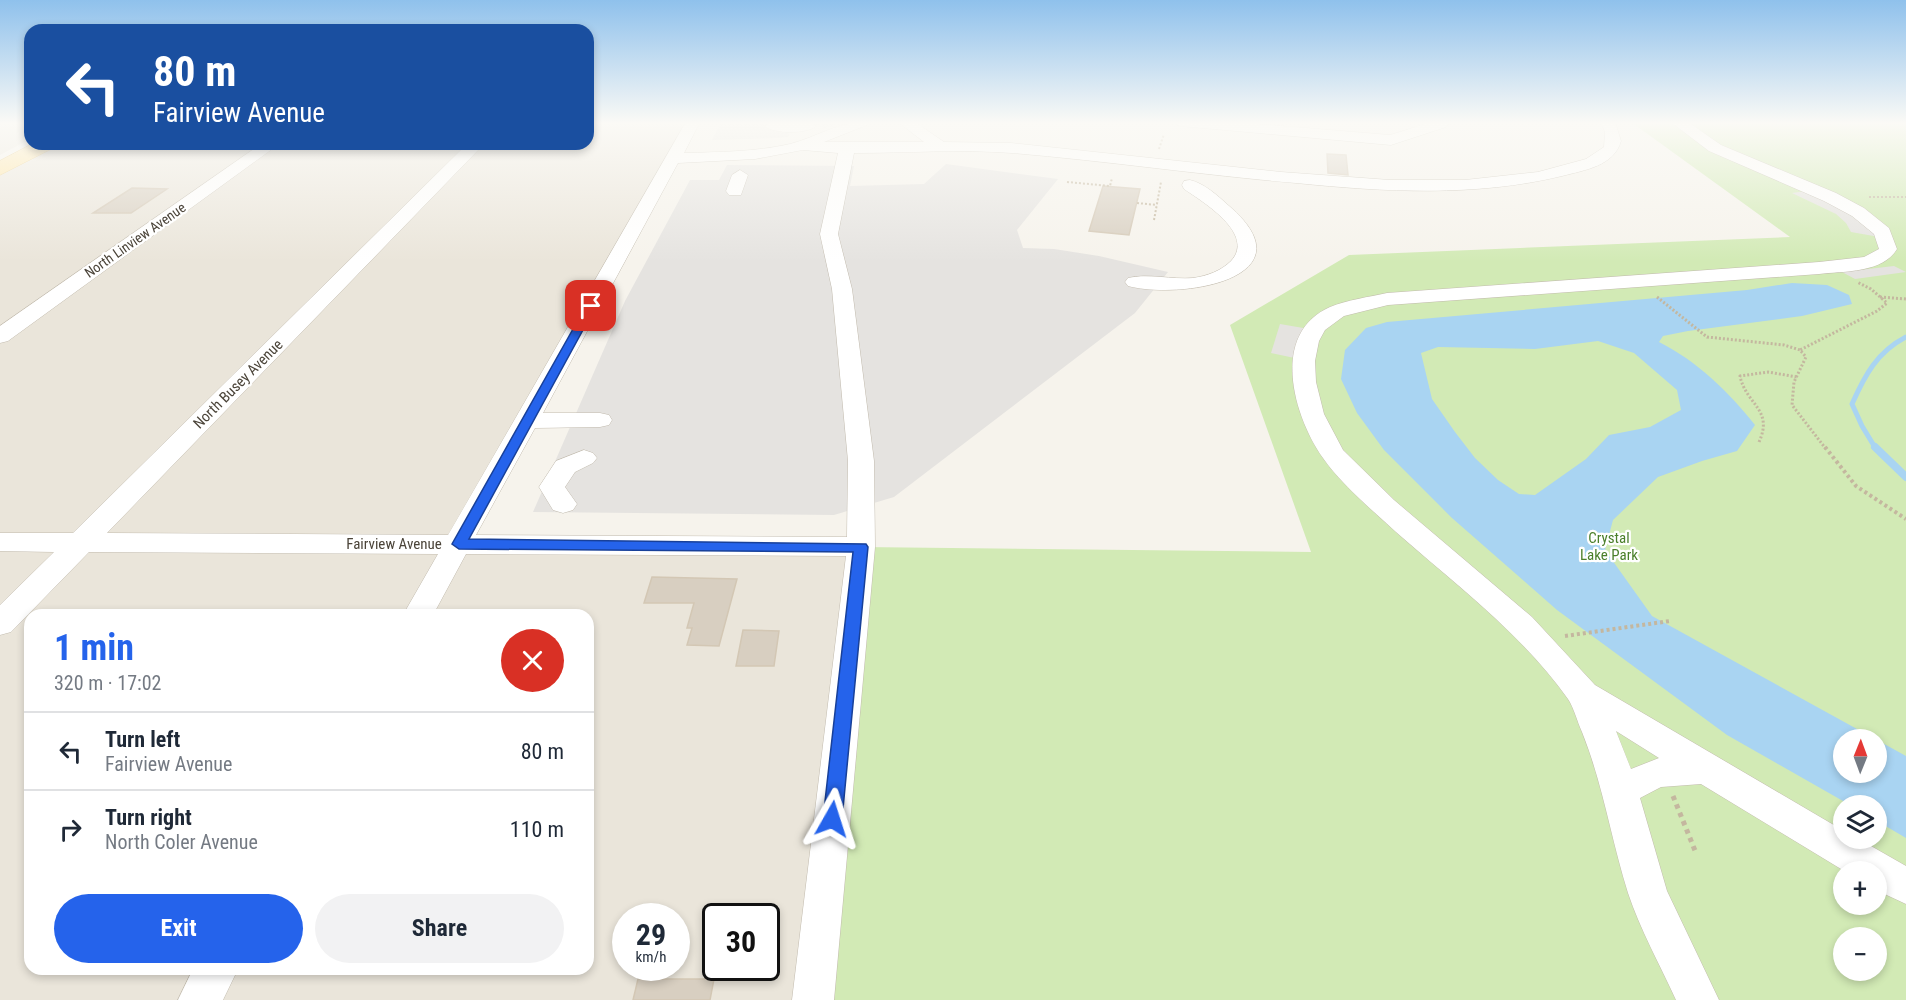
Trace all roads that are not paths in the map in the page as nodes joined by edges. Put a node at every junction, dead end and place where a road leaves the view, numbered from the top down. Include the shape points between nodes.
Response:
1 (236, 169) edge
2 (452, 169) edge
3 (667, 169) edge
4 (843, 169) edge
5 (1205, 169) edge
6 (1570, 169) edge
7 (1763, 169) edge
8 (1190, 185) dead end
9 (1135, 282) dead end
10 (0, 336) edge
11 (528, 420) junction
12 (600, 420) dead end
13 (584, 458) dead end
14 (563, 504) dead end
15 (0, 542) edge
16 (81, 542) junction
17 (459, 544) junction
18 (861, 547) junction
19 (421, 609) edge
20 (0, 624) edge
21 (1583, 694) junction
22 (1707, 769) junction
23 (1619, 791) junction
24 (1906, 886) edge
25 (214, 975) edge
26 (199, 1000) edge
27 (813, 1000) edge
28 (1698, 1000) edge

1 - 10 street, North Linview Avenue
2 - 16 street, North Busey Avenue
3 - 11 street
4 - 18 street via 829,234 842,289 860,452
5 - 6 street via 1351,184 1461,185
7 - 21 street via 1858,212 1882,232 1888,249 1885,254 1868,262 1819,268 1387,299 1328,317 1308,341 1304,382 1312,414 1334,455 1384,506 1521,625
8 - 9 street via 1242,231 1248,243 1246,254 1234,270 1215,278 1164,285
11 - 12 street
11 - 17 street
13 - 14 street via 565,467 552,487
15 - 16 street, Fairview Avenue
16 - 17 street, Fairview Avenue
16 - 20 street, North Busey Avenue
17 - 18 street, Fairview Avenue
17 - 19 street
18 - 27 street
21 - 22 street
21 - 23 street
22 - 23 street via 1657,773
22 - 24 street
23 - 28 street via 1648,894
25 - 26 street

